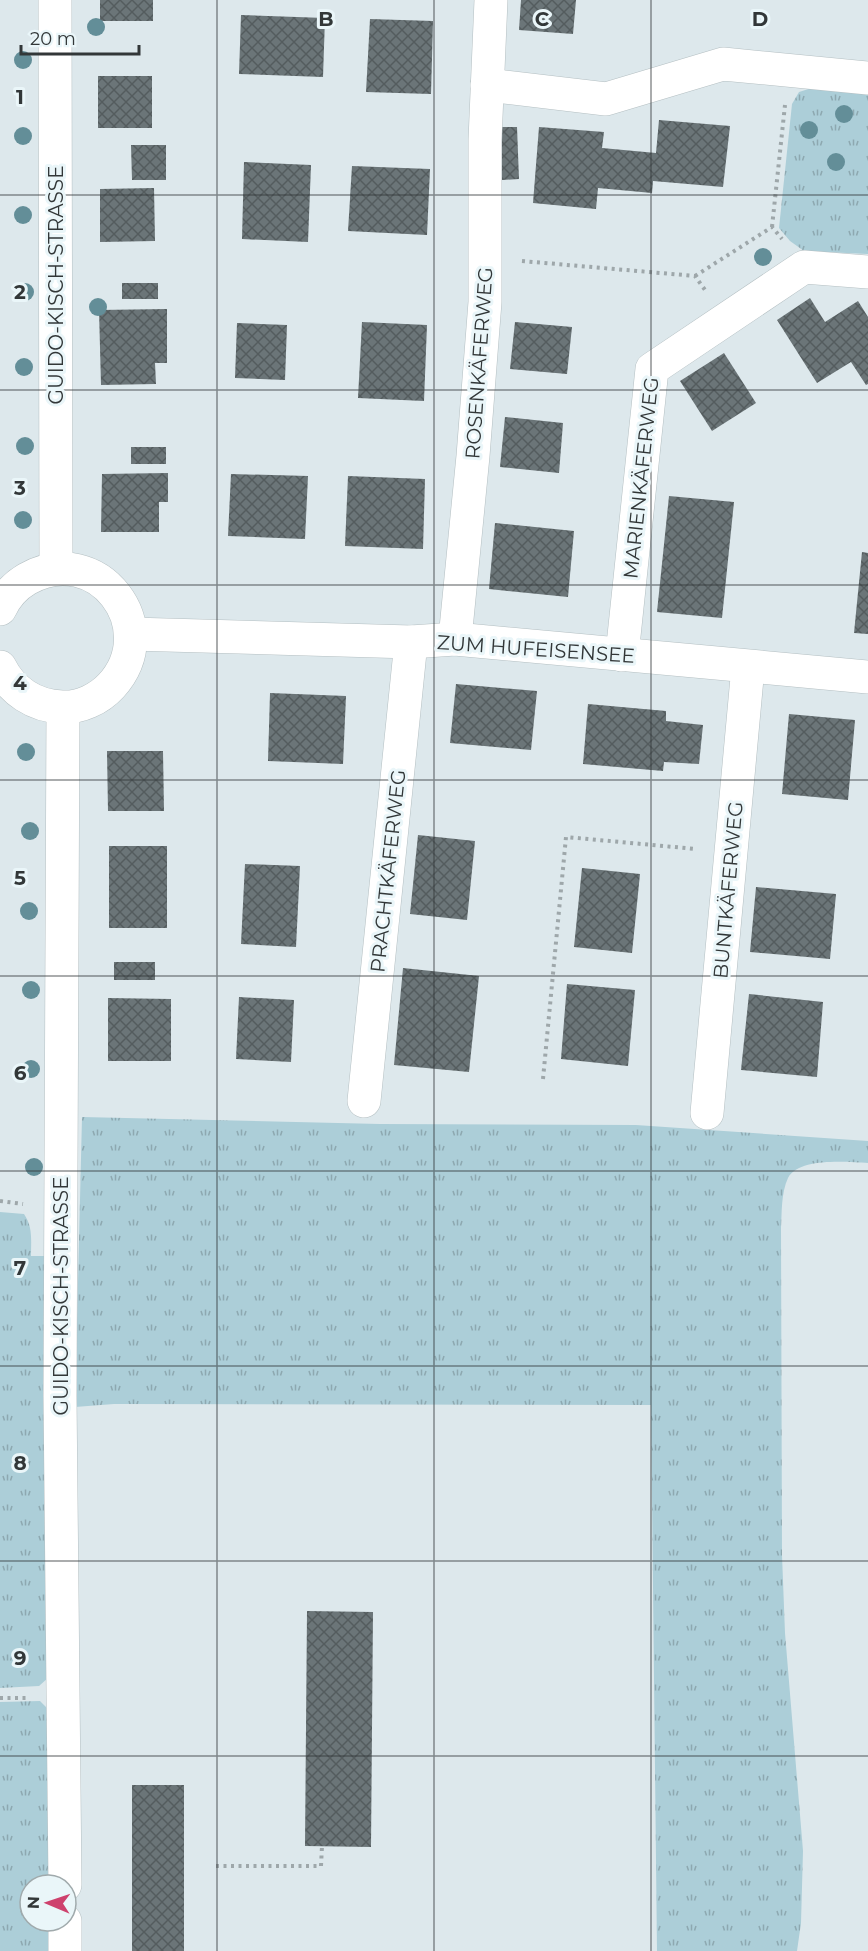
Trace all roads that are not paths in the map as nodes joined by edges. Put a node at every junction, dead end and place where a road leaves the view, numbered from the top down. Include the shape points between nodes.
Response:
1 (55, 0) edge
2 (491, 0) edge
3 (868, 78) edge
4 (487, 85) junction
5 (868, 272) edge
6 (56, 569) junction
7 (0, 609) edge
8 (131, 634) junction
9 (455, 639) junction
10 (411, 642) junction
11 (622, 655) junction
12 (0, 667) edge
13 (748, 667) junction
14 (868, 677) edge
15 (63, 708) junction
16 (364, 1101) dead end
17 (707, 1113) dead end
18 (64, 1873) edge
19 (65, 1933) edge
20 (65, 1951) edge

1 - 6 street, GUIDO-KISCH-STRASSE
2 - 4 street, ROSENKÄFERWEG
3 - 4 street via 723,64 606,99
4 - 9 street, ROSENKÄFERWEG via 485,302
5 - 11 street, MARIENKÄFERWEG via 804,267 652,369
6 - 7 street via 19,584
6 - 8 street via 78,571 98,579 115,594 126,612
8 - 10 street, ZUM HUFEISENSEE
8 - 15 street via 129,656 104,693 86,704
9 - 10 street, ZUM HUFEISENSEE
9 - 11 street, ZUM HUFEISENSEE
10 - 16 street, PRACHTKÄFERWEG
11 - 13 street, ZUM HUFEISENSEE
12 - 15 street via 21,694 41,704
13 - 14 street, ZUM HUFEISENSEE
13 - 17 street, BUNTKÄFERWEG
15 - 18 street, GUIDO-KISCH-STRASSE via 60,1397
19 - 20 street

